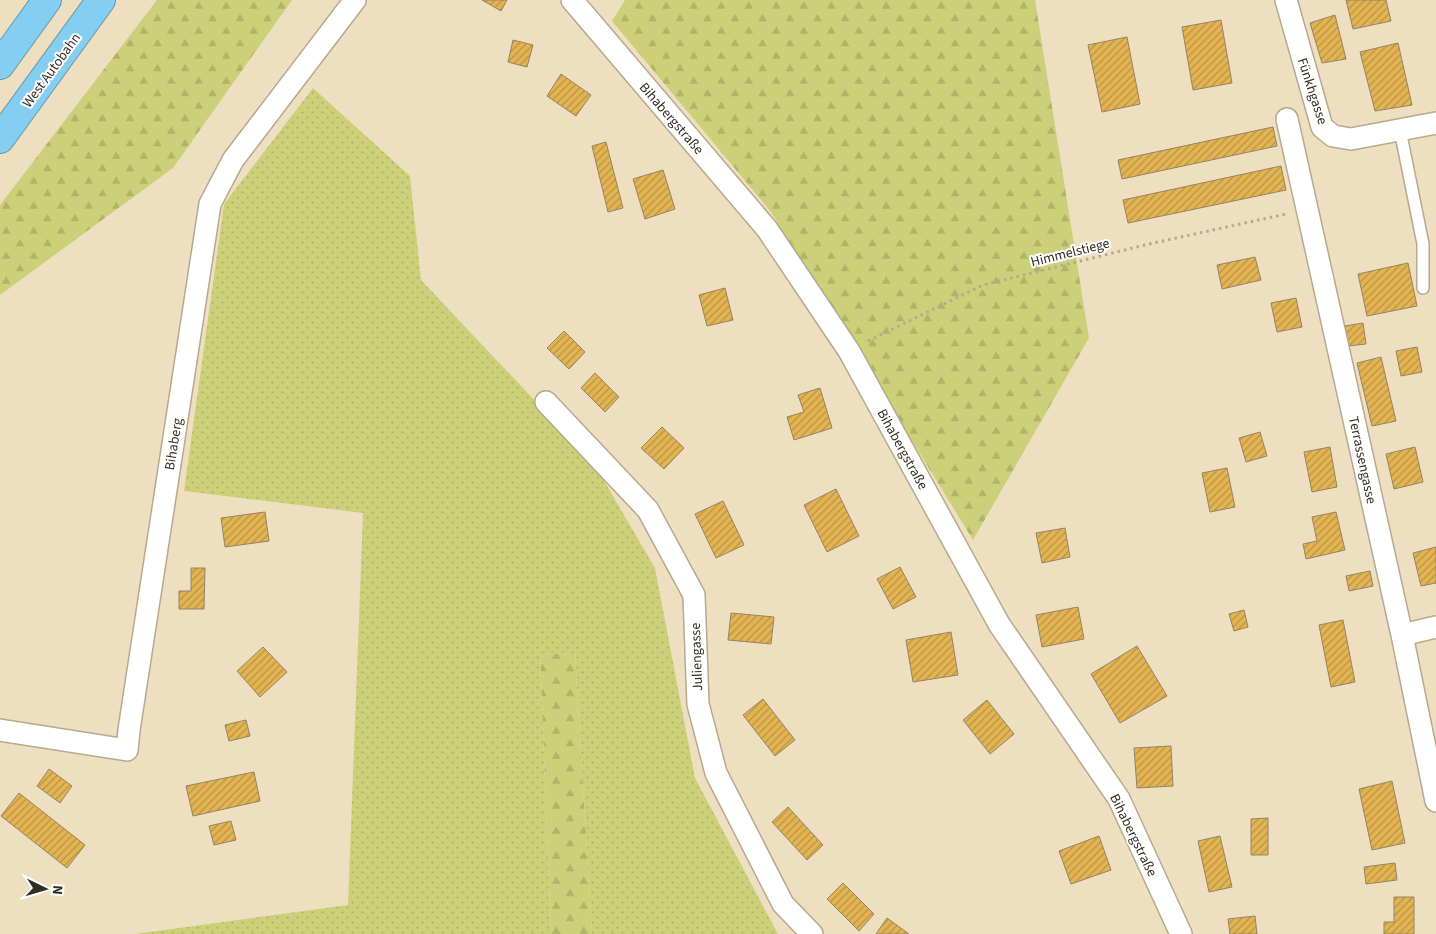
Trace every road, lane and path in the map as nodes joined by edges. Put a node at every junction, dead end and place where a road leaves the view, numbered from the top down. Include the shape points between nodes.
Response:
1 (47, 0) edge
2 (101, 0) edge
3 (356, 0) edge
4 (572, 0) edge
5 (1286, 0) edge
6 (0, 65) edge
7 (1287, 119) dead end
8 (1436, 123) edge
9 (1400, 130) junction
10 (0, 139) edge
11 (1308, 209) junction
12 (1423, 288) dead end
13 (849, 351) junction
14 (546, 402) dead end
15 (1436, 627) edge
16 (1402, 635) junction
17 (0, 730) edge
18 (1436, 802) edge
19 (812, 934) edge
20 (1180, 934) edge

1 - 6 highway
2 - 10 highway, West Autobahn
3 - 17 street, Bihaberg via 233,160 210,204 127,750
4 - 13 street, Bihabergstraße via 767,229
5 - 9 street, Fünkhgasse via 1322,127 1333,136 1351,139
7 - 11 street, Terrassengasse
8 - 9 street, Fünkhgasse
9 - 12 lane via 1423,244
11 - 13 path, Himmelstiege via 983,285
11 - 16 street, Terrassengasse
13 - 20 street, Bihabergstraße via 999,624 1119,799
14 - 19 street, Juliengasse via 648,510 694,595 698,704 716,773 783,904
15 - 16 street
16 - 18 street, Terrassengasse

